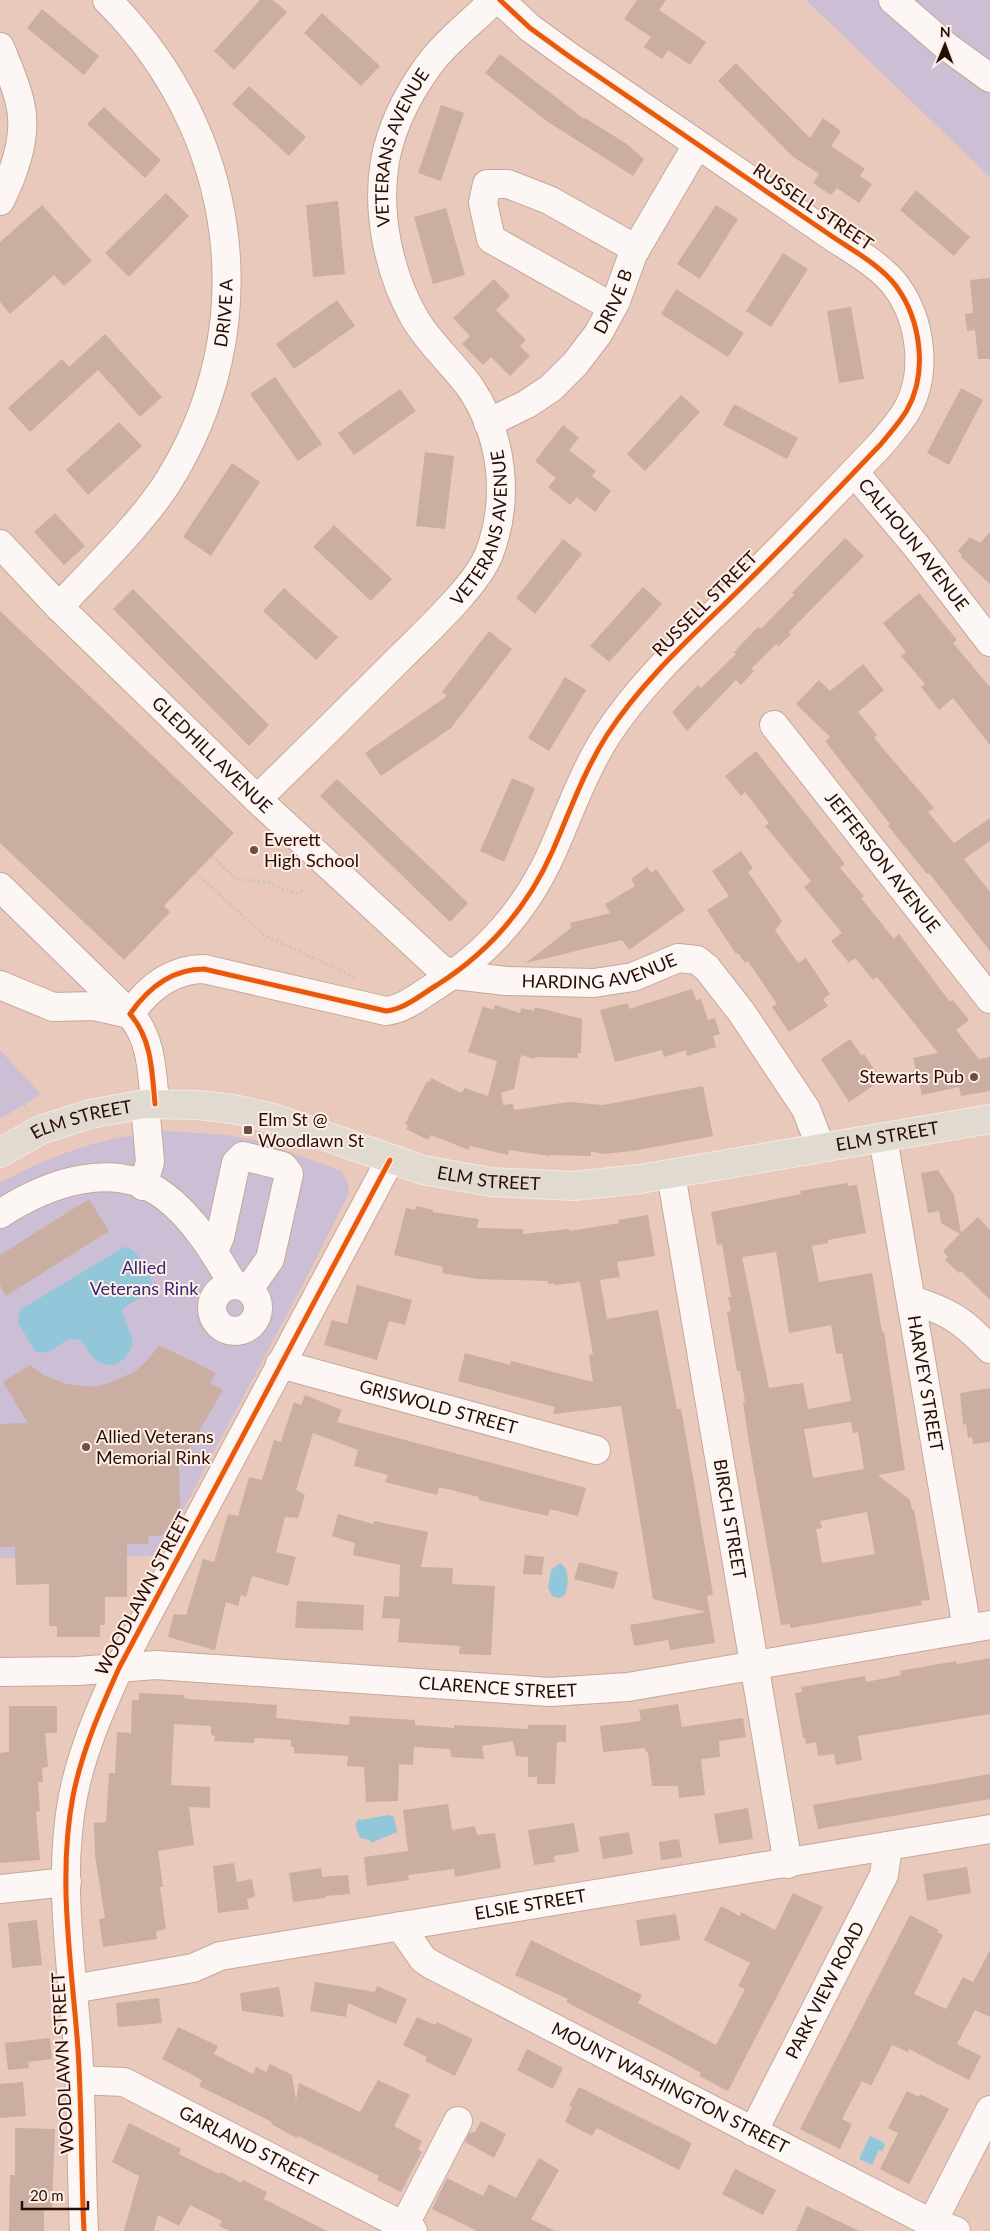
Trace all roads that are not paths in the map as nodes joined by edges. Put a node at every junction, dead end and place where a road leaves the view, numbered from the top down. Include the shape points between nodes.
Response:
1 (107, 0) edge
2 (494, 0) edge
3 (500, 0) edge
4 (893, 0) edge
5 (0, 47) edge
6 (990, 78) edge
7 (698, 145) junction
8 (0, 201) edge
9 (636, 249) junction
10 (612, 307) junction
11 (488, 423) junction
12 (854, 472) junction
13 (0, 544) edge
14 (59, 607) junction
15 (987, 631) edge
16 (774, 725) dead end
17 (257, 799) junction
18 (0, 887) edge
19 (454, 974) junction
20 (0, 985) edge
21 (990, 999) edge
22 (130, 1014) junction
23 (150, 1104) junction
24 (990, 1119) edge
25 (883, 1138) junction
26 (821, 1148) junction
27 (0, 1152) edge
28 (390, 1160) junction
29 (671, 1174) junction
30 (143, 1186) junction
31 (0, 1214) edge
32 (214, 1251) junction
33 (912, 1300) junction
34 (990, 1349) edge
35 (280, 1364) junction
36 (596, 1450) dead end
37 (978, 1627) edge
38 (756, 1666) junction
39 (119, 1668) junction
40 (0, 1672) edge
41 (990, 1829) edge
42 (888, 1846) junction
43 (788, 1864) junction
44 (67, 1882) junction
45 (0, 1889) edge
46 (400, 1926) junction
47 (73, 1989) junction
48 (79, 2080) junction
49 (990, 2110) edge
50 (458, 2121) dead end
51 (753, 2132) junction
52 (944, 2227) edge
53 (409, 2229) edge
54 (84, 2231) edge

1 - 14 street, DRIVE A via 148,44 183,99 196,128 211,167 222,215 228,292 219,350 204,409 181,458 150,507
2 - 11 street, VETERANS AVENUE via 428,67 405,103 385,160 383,210 390,255 401,294 416,322 470,388
3 - 7 street, RUSSELL STREET via 530,28
4 - 6 street via 946,46
5 - 8 street via 21,104 21,129 13,172
7 - 9 street, DRIVE B
7 - 12 street, RUSSELL STREET via 875,266 896,286 910,311 918,334 917,384 907,410
9 - 10 street, DRIVE B
9 - 10 street via 549,200 508,184 487,184 483,203 491,239
10 - 11 street, DRIVE B via 598,334 551,388
11 - 17 street, VETERANS AVENUE via 499,458 501,490 489,555 466,590 431,627
12 - 15 street, CALHOUN AVENUE
12 - 19 street, RUSSELL STREET via 630,703 586,774 528,896 483,952
13 - 14 street, GLEDHILL AVENUE
14 - 17 street, GLEDHILL AVENUE
16 - 21 street, JEFFERSON AVENUE
17 - 19 street, GLEDHILL AVENUE via 430,960
18 - 22 street
19 - 22 street, RUSSELL STREET via 405,1005 386,1011 204,969 190,970 164,980 138,1002
19 - 26 street, HARDING AVENUE via 506,981 604,982 644,974 678,958 697,960 742,1013 806,1109
20 - 22 street via 53,1007 94,1006
22 - 23 street via 146,1041
23 - 27 main road, ELM STREET via 90,1114 40,1130
23 - 28 main road, ELM STREET via 198,1105 248,1112 292,1124
23 - 30 street via 150,1162
24 - 25 main road, ELM STREET
25 - 26 main road, ELM STREET
25 - 33 street, HARVEY STREET
26 - 29 main road, ELM STREET
28 - 29 main road, ELM STREET via 462,1178 523,1185 598,1184
28 - 35 street, WOODLAWN STREET
29 - 38 street, BIRCH STREET
30 - 31 street via 129,1179 111,1176 60,1184
30 - 32 street via 163,1195
32 - 32 street via 236,1163 243,1156 283,1166 289,1174 270,1259 241,1286
33 - 34 street via 952,1315
33 - 37 street, HARVEY STREET
35 - 36 street, GRISWOLD STREET
35 - 39 street, WOODLAWN STREET
37 - 38 street, CLARENCE STREET
38 - 39 street, CLARENCE STREET via 612,1689 550,1692 156,1665
38 - 43 street, BIRCH STREET
39 - 40 street, CLARENCE STREET
39 - 44 street, WOODLAWN STREET via 94,1722 78,1772 70,1821
41 - 42 street, ELSIE STREET
42 - 43 street, ELSIE STREET
42 - 51 street, PARK VIEW ROAD via 884,1875
43 - 46 street, ELSIE STREET
44 - 45 street
44 - 47 street, WOODLAWN STREET
46 - 47 street, ELSIE STREET via 220,1956 193,1968
46 - 51 street, MOUNT WASHINGTON STREET via 423,1959 432,1965
47 - 48 street, WOODLAWN STREET
48 - 53 street, GARLAND STREET via 124,2082
48 - 54 street, WOODLAWN STREET
49 - 52 street
50 - 53 street
51 - 52 street, MOUNT WASHINGTON STREET

